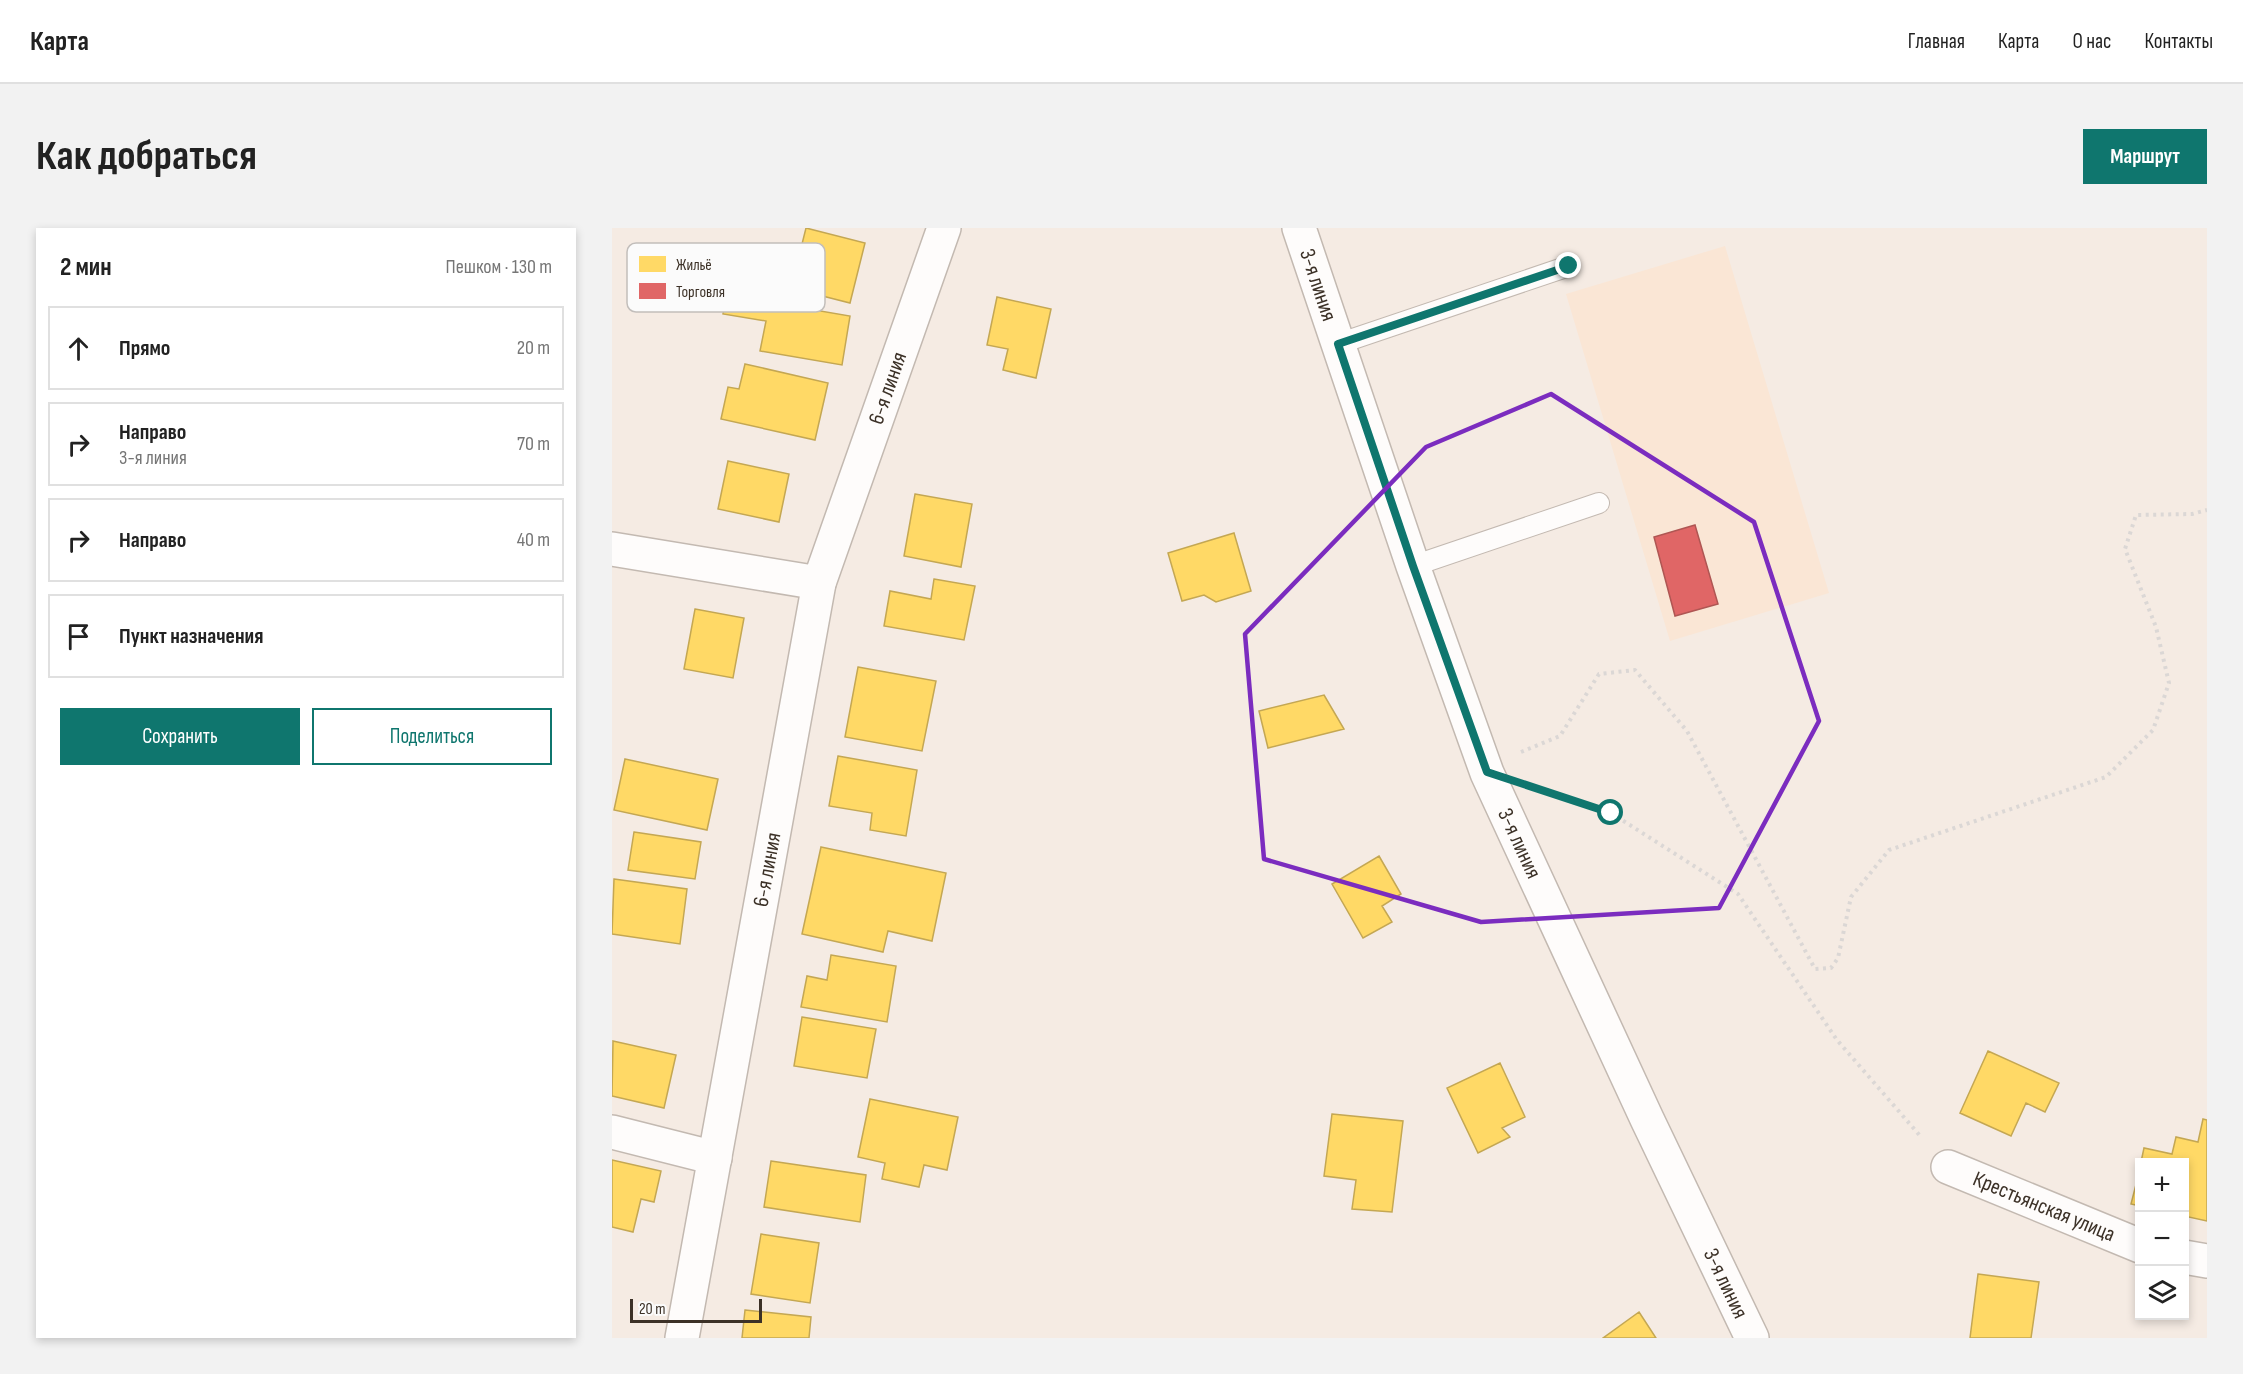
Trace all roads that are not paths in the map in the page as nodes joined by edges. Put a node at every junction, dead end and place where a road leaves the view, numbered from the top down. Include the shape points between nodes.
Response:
1 (945, 228) edge
2 (1299, 228) edge
3 (1569, 266) dead end
4 (1338, 344) junction
5 (1599, 503) dead end
6 (612, 549) edge
7 (1413, 566) junction
8 (819, 583) junction
9 (612, 1132) edge
10 (715, 1158) junction
11 (1948, 1167) road end
12 (2135, 1244) edge
13 (2189, 1258) edge
14 (2207, 1261) edge
15 (682, 1338) edge
16 (1752, 1338) edge

1 - 8 street, 6-я линия
2 - 4 street, 3-я линия
3 - 4 lane
4 - 7 street, 3-я линия
5 - 7 lane
6 - 8 street
7 - 16 street, 3-я линия via 1486,770
8 - 10 street, 6-я линия
9 - 10 street
10 - 15 street, 6-я линия
11 - 12 street, Крестьянская улица
13 - 14 street

